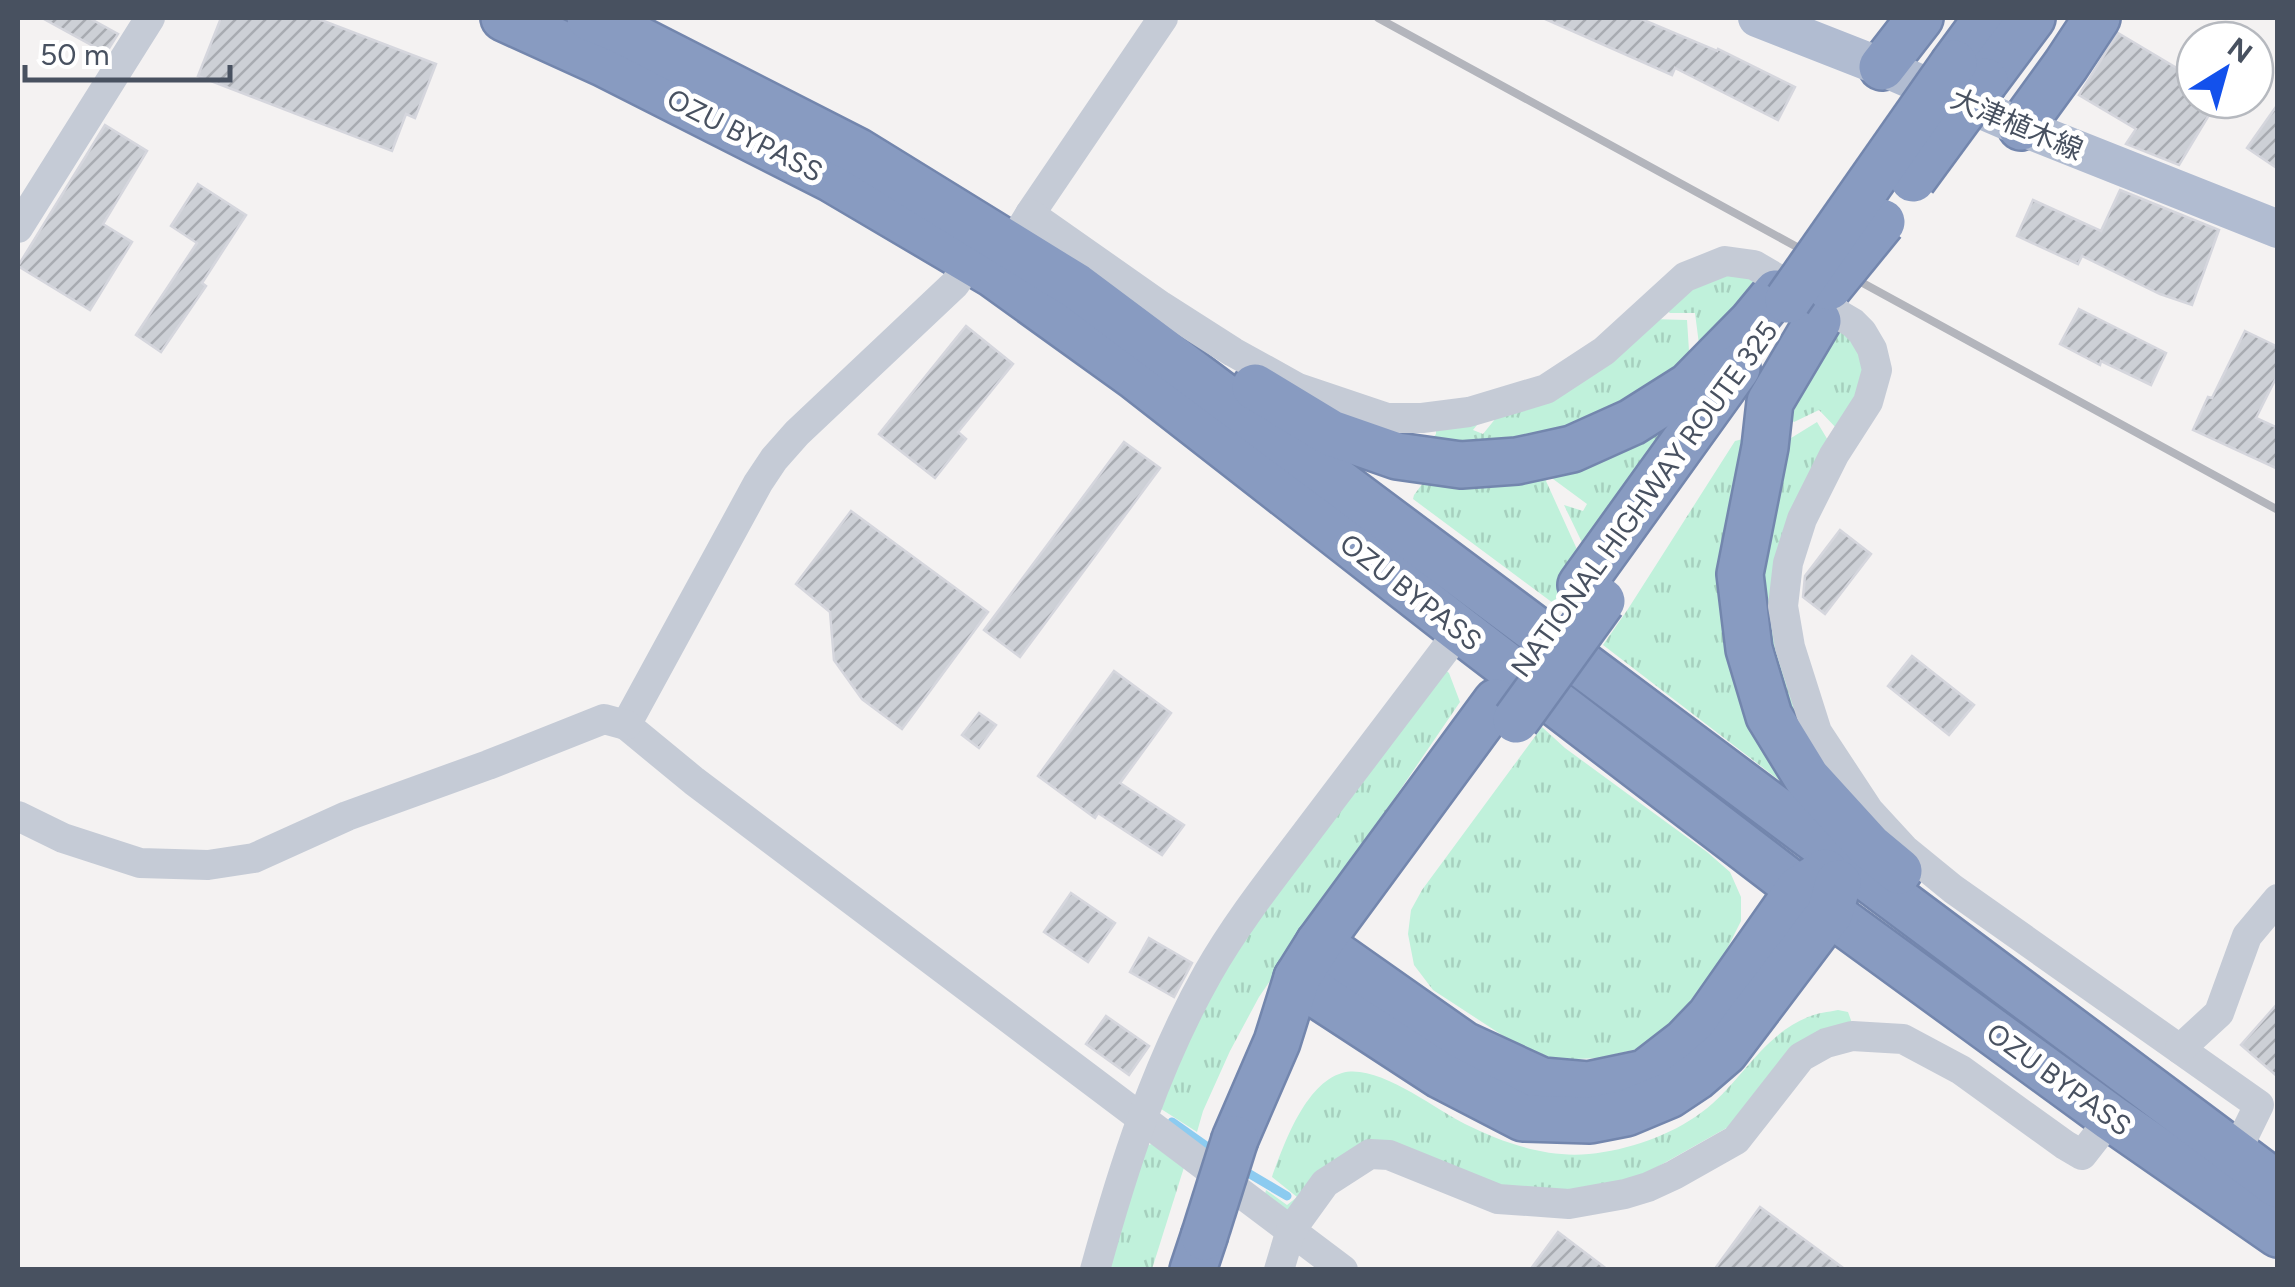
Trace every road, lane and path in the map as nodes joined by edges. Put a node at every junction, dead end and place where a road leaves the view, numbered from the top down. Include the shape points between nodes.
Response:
1 (150, 18) edge
2 (504, 18) edge
3 (590, 18) edge
4 (1163, 18) edge
5 (1757, 18) edge
6 (1920, 18) edge
7 (1987, 18) edge
8 (2032, 18) edge
9 (2097, 18) edge
10 (1882, 66) junction
11 (1970, 72) junction
12 (2020, 127) junction
13 (18, 228) edge
14 (2278, 230) edge
15 (1002, 248) junction
16 (1076, 286) junction
17 (1797, 307) junction
18 (1460, 630) junction
19 (626, 725) junction
20 (18, 816) edge
21 (1844, 860) junction
22 (2278, 899) edge
23 (1815, 901) junction
24 (1320, 970) junction
25 (2180, 1049) junction
26 (2136, 1080) junction
27 (1142, 1118) junction
28 (2110, 1118) junction
29 (2236, 1154) junction
30 (2278, 1185) edge
31 (1291, 1230) junction
32 (2278, 1234) edge
33 (1198, 1253) edge
34 (1096, 1270) edge
35 (1279, 1270) edge
36 (1343, 1270) edge

1 - 13 street
2 - 15 highway, OZU BYPASS via 832,179
3 - 15 highway, OZU BYPASS via 857,151
4 - 15 street
5 - 10 main road, 大津植木線
6 - 10 highway
7 - 11 highway, NATIONAL HIGHWAY ROUTE 325
8 - 11 highway, NATIONAL HIGHWAY ROUTE 325
9 - 12 highway
10 - 12 main road, 大津植木線
11 - 17 highway, NATIONAL HIGHWAY ROUTE 325, bridge
12 - 14 main road, 大津植木線
15 - 16 highway, OZU BYPASS
15 - 18 highway, OZU BYPASS via 1136,377
15 - 19 street via 955,284 774,459
15 - 25 street via 1161,306 1298,388 1388,418 1469,412 1546,389 1604,351 1685,277 1725,261 1754,265 1853,323 1878,370 1868,402 1802,519 1782,606 1817,732 1904,849
16 - 17 highway via 1132,304 1331,433 1397,456 1461,465 1572,449 1632,422 1689,386 1752,322
16 - 21 highway, OZU BYPASS
17 - 24 highway, NATIONAL HIGHWAY ROUTE 325 via 1714,399 1591,593
17 - 26 highway via 1770,402 1740,574 1749,649 1769,716 1807,778 1869,846 2112,1036
18 - 23 highway, OZU BYPASS
18 - 27 street via 1255,900 1208,973
19 - 20 street via 604,719 254,858 224,863 140,863
19 - 27 street
21 - 23 highway
21 - 26 highway, OZU BYPASS
22 - 25 street via 2247,936 2218,1012
23 - 24 highway via 1684,1042 1644,1073 1588,1085 1542,1080
23 - 28 highway, OZU BYPASS
24 - 33 highway, NATIONAL HIGHWAY ROUTE 325, bridge via 1277,1042 1235,1139
25 - 29 street via 2259,1105
26 - 29 highway, OZU BYPASS
27 - 31 street
27 - 34 street
28 - 31 street via 2082,1155 1903,1039 1852,1036 1801,1057 1736,1140 1648,1187 1569,1204 1498,1200 1389,1155 1370,1154 1325,1183
28 - 32 highway, OZU BYPASS
29 - 30 highway, OZU BYPASS
31 - 35 street
31 - 36 street

